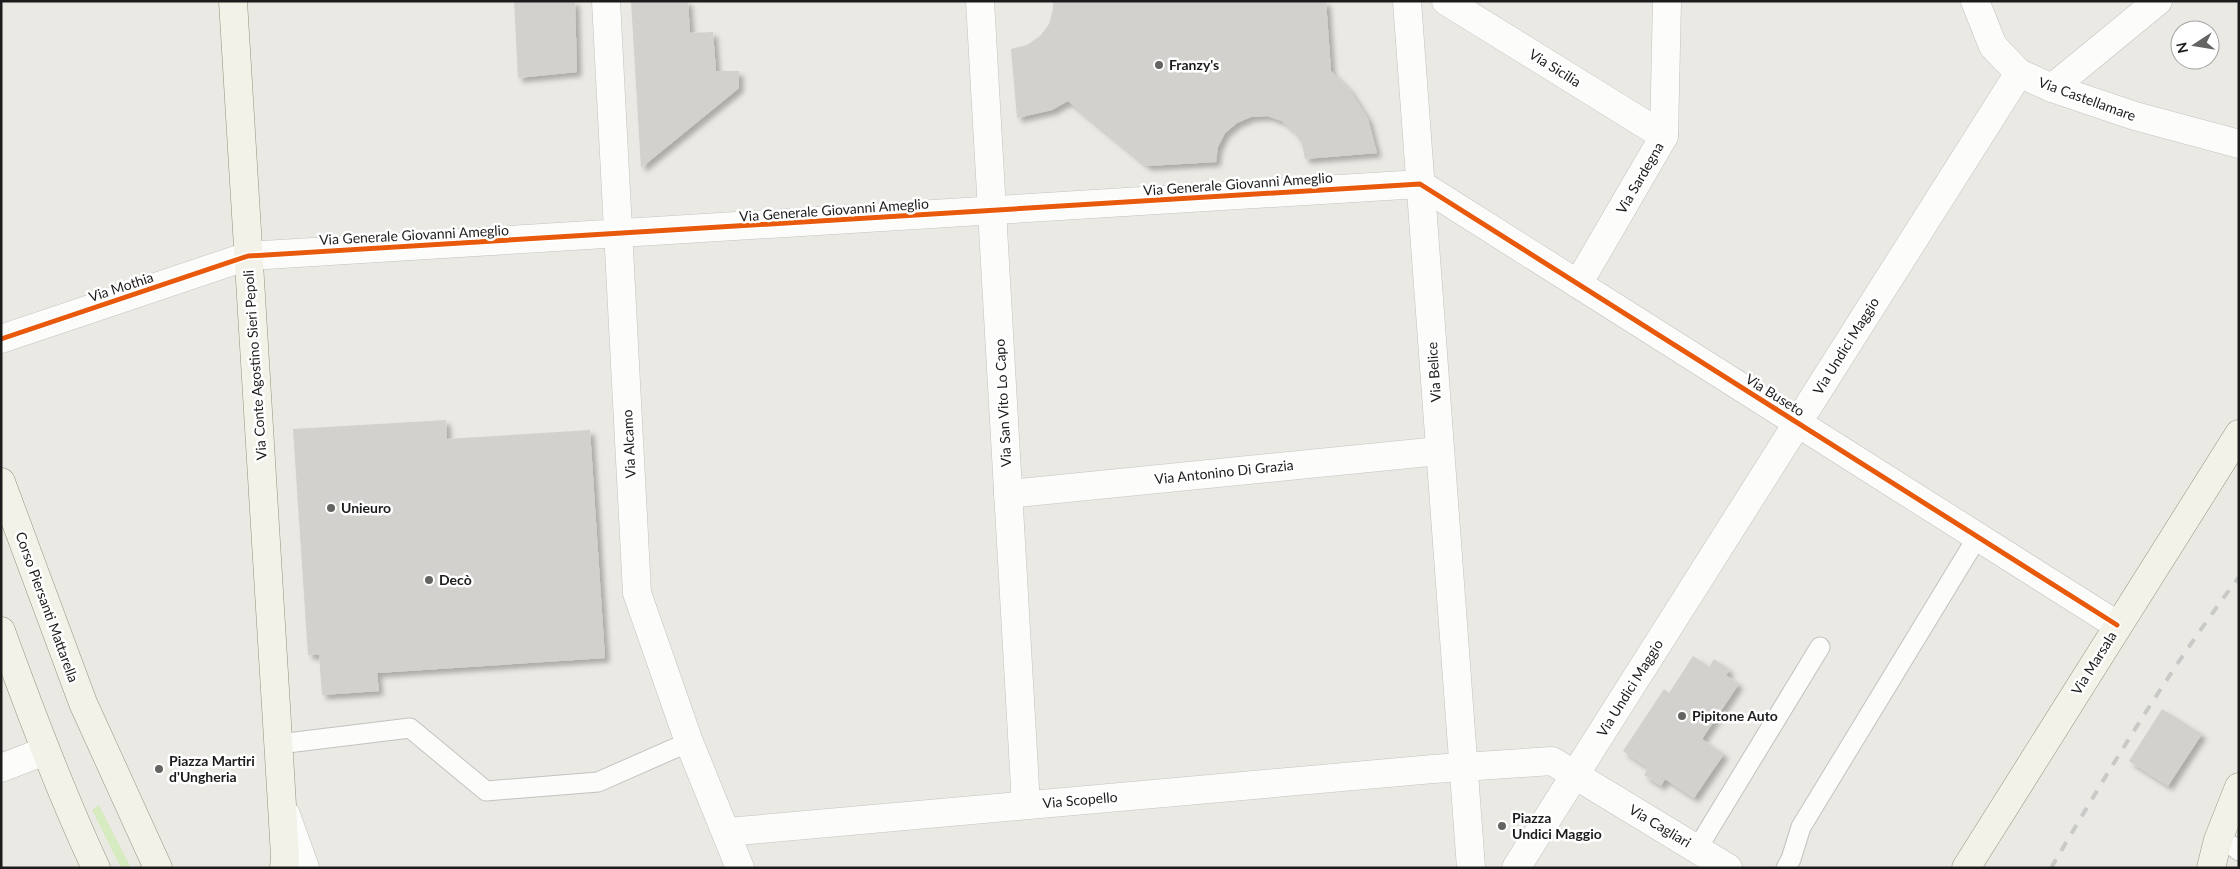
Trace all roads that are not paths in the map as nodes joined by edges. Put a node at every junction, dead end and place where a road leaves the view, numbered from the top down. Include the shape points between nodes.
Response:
1 (233, 1) edge
2 (606, 1) edge
3 (980, 1) edge
4 (1407, 1) edge
5 (1446, 1) edge
6 (1667, 1) edge
7 (1976, 1) edge
8 (2158, 1) edge
9 (2019, 73) junction
10 (2052, 88) junction
11 (1664, 136) junction
12 (2239, 144) edge
13 (1420, 184) junction
14 (992, 211) junction
15 (618, 235) junction
16 (248, 256) junction
17 (1578, 284) junction
18 (1, 339) edge
19 (1798, 423) junction
20 (2239, 434) edge
21 (1439, 451) junction
22 (1, 482) edge
23 (1008, 494) junction
24 (1978, 536) junction
25 (2118, 625) junction
26 (1, 631) edge
27 (1820, 647) dead end
28 (689, 742) junction
29 (279, 744) junction
30 (45, 751) junction
31 (1462, 754) junction
32 (1, 768) edge
33 (1584, 779) junction
34 (2239, 787) edge
35 (1026, 805) junction
36 (726, 832) junction
37 (2229, 846) edge
38 (1697, 849) junction
39 (287, 865) edge
40 (96, 868) edge
41 (158, 868) edge
42 (740, 868) edge
43 (1471, 868) edge
44 (1516, 868) edge
45 (1728, 868) edge
46 (1786, 868) edge
47 (1966, 868) edge
48 (2211, 868) edge

1 - 16 main road, Via Conte Agostino Sieri Pepoli
2 - 15 street, Via Alcamo
3 - 14 street, Via San Vito Lo Capo
4 - 13 street, Via Belice
5 - 11 street, Via Sicilia
6 - 11 street, Via Sardegna
7 - 9 street, Via Castellamare via 1992,46
8 - 10 street
9 - 10 street, Via Castellamare
9 - 19 street, Via Undici Maggio
10 - 12 street, Via Castellamare via 2135,116
11 - 17 street, Via Sardegna
13 - 14 street, Via Generale Giovanni Ameglio
13 - 17 street, Via Buseto
13 - 21 street, Via Belice
14 - 15 street, Via Generale Giovanni Ameglio
14 - 23 street, Via San Vito Lo Capo
15 - 16 street, Via Generale Giovanni Ameglio
15 - 28 street, Via Alcamo via 637,593
16 - 18 street, Via Mothia
16 - 29 main road, Via Conte Agostino Sieri Pepoli
17 - 19 street, Via Buseto
19 - 24 street, Via Buseto
19 - 33 street, Via Undici Maggio via 1593,746
20 - 25 main road, Via Marsala
21 - 23 street, Via Antonino Di Grazia
21 - 31 street, Via Belice
22 - 41 main road, Corso Piersanti Mattarella via 83,703
23 - 35 street, Via San Vito Lo Capo
24 - 25 street, Via Buseto
24 - 46 lane via 1801,826
25 - 47 main road, Via Marsala
26 - 30 main road
27 - 38 lane
28 - 29 lane via 598,782 486,790 410,728
28 - 36 street, Via Alcamo
29 - 39 main road, Via Conte Agostino Sieri Pepoli
30 - 32 street
30 - 40 main road
31 - 33 street, Via Cagliari via 1552,761
31 - 35 street, Via Scopello via 1434,769
31 - 43 street, Via Belice
33 - 38 street, Via Cagliari
33 - 44 street, Via Undici Maggio
34 - 37 main road
35 - 36 street, Via Scopello
36 - 42 street, Via Alcamo
37 - 48 main road
38 - 45 street, Via Cagliari

